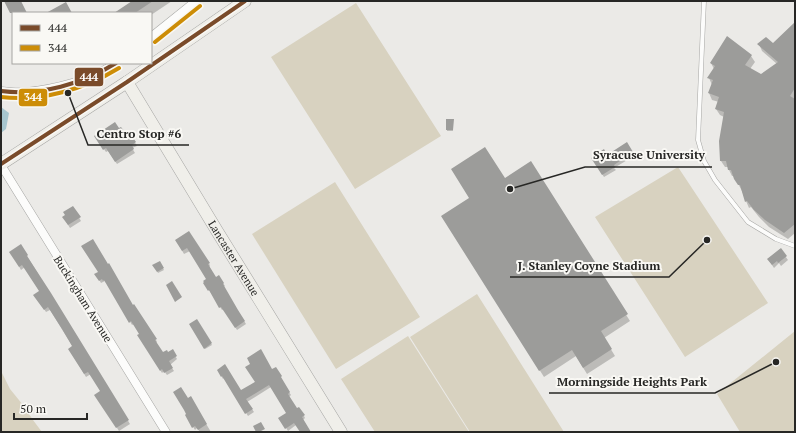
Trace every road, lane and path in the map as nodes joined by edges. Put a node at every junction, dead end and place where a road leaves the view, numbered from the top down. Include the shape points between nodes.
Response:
1 (196, 1) edge
2 (245, 1) edge
3 (704, 1) edge
4 (152, 36) edge
5 (114, 64) edge
6 (127, 82) junction
7 (1, 91) edge
8 (1, 164) edge
9 (795, 246) edge
10 (166, 432) edge
11 (342, 432) edge

1 - 4 street
2 - 6 street
3 - 9 lane via 698,140 704,161 748,222 776,239
5 - 7 street via 67,85 24,92
6 - 8 street
6 - 11 street, Lancaster Avenue
8 - 10 street, Buckingham Avenue

